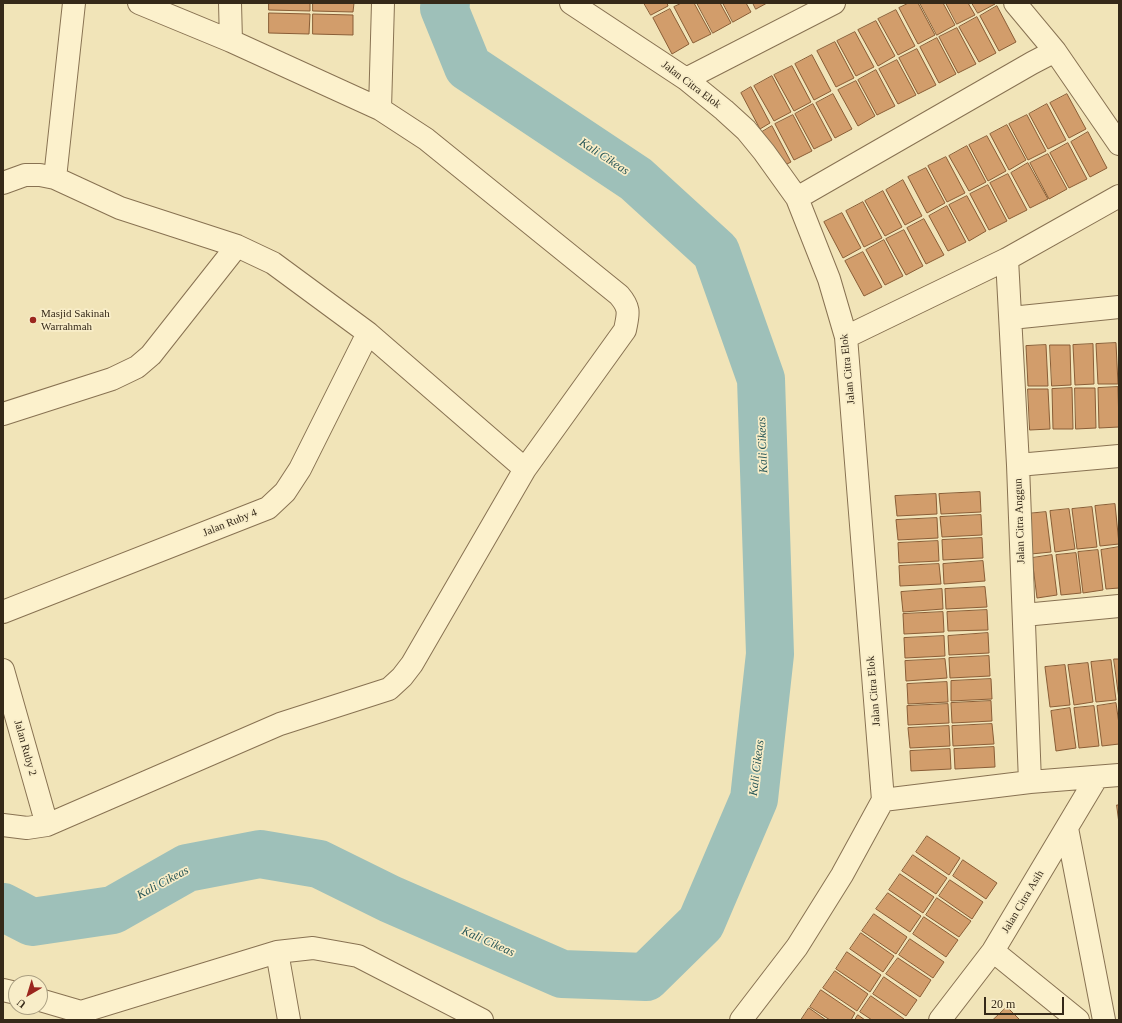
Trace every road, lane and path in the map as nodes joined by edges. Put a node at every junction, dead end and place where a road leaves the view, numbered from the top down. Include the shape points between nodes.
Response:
1 (74, 3) edge
2 (139, 3) edge
3 (230, 3) edge
4 (383, 3) edge
5 (572, 3) edge
6 (834, 3) edge
7 (1015, 3) edge
8 (231, 41) junction
9 (1055, 51) junction
10 (686, 79) junction
11 (380, 109) junction
12 (1119, 144) edge
13 (55, 178) junction
14 (3, 183) edge
15 (1119, 196) edge
16 (797, 198) junction
17 (237, 246) junction
18 (1007, 259) junction
19 (1119, 307) edge
20 (1011, 318) junction
21 (368, 333) junction
22 (846, 337) junction
23 (3, 414) edge
24 (1119, 456) edge
25 (1018, 465) junction
26 (525, 469) junction
27 (1119, 606) edge
28 (3, 612) edge
29 (1024, 615) junction
30 (3, 670) edge
31 (1119, 774) edge
32 (1097, 777) junction
33 (1030, 782) junction
34 (883, 800) junction
35 (3, 825) edge
36 (46, 825) junction
37 (1067, 828) junction
38 (993, 951) junction
39 (277, 952) junction
40 (48, 1003) edge
41 (82, 1016) edge
42 (290, 1020) edge
43 (482, 1020) edge
44 (741, 1020) edge
45 (940, 1020) edge
46 (1078, 1020) edge
47 (1104, 1020) edge

1 - 13 street
2 - 8 street
3 - 8 street
4 - 11 street
5 - 10 street, Jalan Citra Elok
6 - 10 street
7 - 9 street
8 - 11 street
9 - 12 street
9 - 16 street
10 - 16 street, Jalan Citra Elok via 746,130
11 - 26 street via 426,139 626,303 628,314 625,330
13 - 14 street via 25,175
13 - 17 street via 120,208
15 - 18 street
16 - 22 street, Jalan Citra Elok via 829,279
17 - 21 street via 273,262
17 - 23 street via 151,355 137,367 112,379
18 - 20 street, Jalan Citra Anggun
18 - 22 street
19 - 20 street
20 - 25 street, Jalan Citra Anggun
21 - 26 street
21 - 28 street, Jalan Ruby 4 via 300,469 285,492 268,508
22 - 34 street, Jalan Citra Elok
24 - 25 street
25 - 29 street, Jalan Citra Anggun
26 - 36 street via 412,664 389,689 280,724
27 - 29 street
29 - 33 street, Jalan Citra Anggun
30 - 36 street, Jalan Ruby 2
31 - 32 street
32 - 33 street
32 - 37 street, Jalan Citra Asih
33 - 34 street
34 - 44 street via 842,875 797,947
35 - 36 street via 27,828
37 - 38 street, Jalan Citra Asih
37 - 47 street
38 - 45 street, Jalan Citra Asih
38 - 46 street
39 - 41 street
39 - 42 street
39 - 43 street via 313,948 358,956
40 - 41 street

